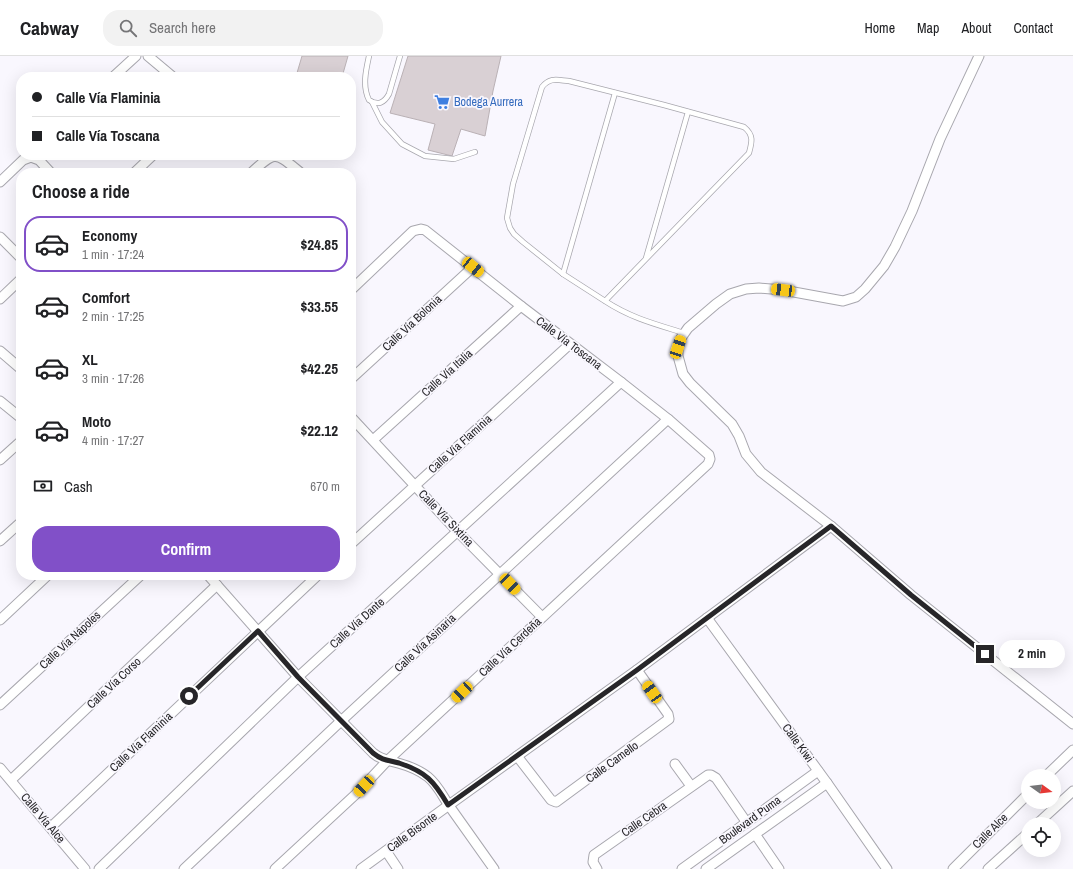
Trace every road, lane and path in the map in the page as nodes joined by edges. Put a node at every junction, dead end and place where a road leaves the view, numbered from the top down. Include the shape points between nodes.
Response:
1 (136, 56) edge
2 (148, 56) edge
3 (369, 56) edge
4 (400, 56) edge
5 (979, 56) edge
6 (118, 72) edge
7 (168, 72) edge
8 (615, 93) junction
9 (372, 102) junction
10 (688, 112) junction
11 (475, 152) dead end
12 (23, 160) edge
13 (39, 160) edge
14 (145, 160) edge
15 (266, 160) edge
16 (285, 160) edge
17 (46, 168) edge
18 (138, 168) edge
19 (257, 168) edge
20 (295, 168) edge
21 (0, 182) edge
22 (0, 238) edge
23 (16, 253) edge
24 (645, 260) junction
25 (473, 267) junction
26 (563, 274) junction
27 (16, 284) edge
28 (356, 285) edge
29 (0, 299) edge
30 (605, 301) junction
31 (521, 306) junction
32 (684, 333) junction
33 (570, 344) junction
34 (0, 350) edge
35 (16, 364) edge
36 (356, 374) edge
37 (621, 382) junction
38 (0, 401) edge
39 (16, 414) edge
40 (668, 419) junction
41 (356, 422) edge
42 (373, 440) junction
43 (16, 446) edge
44 (710, 459) joint
45 (0, 460) edge
46 (414, 485) junction
47 (831, 526) junction
48 (16, 527) edge
49 (457, 531) junction
50 (356, 539) edge
51 (0, 541) edge
52 (500, 574) junction
53 (43, 580) edge
54 (136, 580) edge
55 (212, 580) edge
56 (313, 580) edge
57 (217, 585) junction
58 (542, 617) junction
59 (707, 618) junction
60 (0, 620) edge
61 (258, 631) junction
62 (637, 670) junction
63 (298, 677) junction
64 (0, 705) edge
65 (341, 721) junction
66 (1073, 724) edge
67 (1073, 750) edge
68 (517, 756) junction
69 (387, 761) junction
70 (675, 764) dead end
71 (0, 768) edge
72 (1053, 769) edge
73 (818, 771) junction
74 (11, 780) junction
75 (827, 783) junction
76 (691, 786) junction
77 (1073, 791) edge
78 (1021, 801) edge
79 (448, 805) junction
80 (1045, 817) edge
81 (747, 823) junction
82 (51, 827) junction
83 (755, 834) junction
84 (1021, 839) edge
85 (386, 851) junction
86 (85, 869) edge
87 (99, 869) edge
88 (184, 869) edge
89 (275, 869) edge
90 (361, 869) edge
91 (398, 869) edge
92 (494, 869) edge
93 (597, 869) edge
94 (682, 869) edge
95 (706, 869) edge
96 (779, 869) edge
97 (887, 869) edge
98 (953, 869) edge
99 (988, 869) edge

1 - 6 street
2 - 7 street
3 - 9 lane via 365,84 367,97
4 - 9 lane via 386,99 381,103
5 - 32 street via 940,139 895,247 884,266 865,289 856,297 843,301 783,290 746,289 730,294 694,321
8 - 10 lane
8 - 26 lane
8 - 26 lane via 569,81 547,81 542,87 514,184 507,212 510,228
9 - 11 lane via 382,122 402,144 424,156 454,159
10 - 24 lane
10 - 24 lane via 744,127 750,132 752,140 749,153
12 - 21 street
13 - 17 street
14 - 18 street
15 - 19 street
16 - 20 street
22 - 23 street
24 - 30 lane
25 - 28 street, Calle Vía Toscana via 421,229 413,231
25 - 31 street, Calle Vía Toscana
25 - 36 street, Calle Vía Bolonia
26 - 30 lane
27 - 29 street
30 - 32 lane via 626,314
31 - 33 street, Calle Vía Toscana
31 - 42 street, Calle Vía Italia
32 - 47 street via 678,347 683,374 732,424 746,454 761,472
33 - 37 street, Calle Vía Toscana
33 - 46 street, Calle Vía Flaminia
34 - 35 street
37 - 40 street, Calle Vía Toscana
37 - 49 street, Calle Vía Dante
38 - 39 street
40 - 44 street, Calle Vía Toscana via 709,455
40 - 52 street, Calle Vía Asinaria
41 - 42 street, Calle Vía Sixtina
42 - 46 street, Calle Vía Sixtina
43 - 45 street
44 - 58 street, Calle Vía Cerdeña via 708,464
46 - 49 street, Calle Vía Sixtina
46 - 50 street, Calle Vía Flaminia
47 - 59 street, Calle Bisonte
47 - 66 street via 911,595
48 - 51 street
49 - 52 street, Calle Vía Sixtina
49 - 63 street, Calle Vía Dante
52 - 58 street, Calle Vía Sixtina
52 - 65 street, Calle Vía Asinaria
53 - 60 street
54 - 64 street, Calle Vía Nápoles
55 - 57 street
56 - 61 street, Calle Vía Flaminia
57 - 61 street
57 - 74 street, Calle Vía Corso
58 - 69 street, Calle Vía Cerdeña
59 - 62 street, Calle Bisonte
59 - 73 street, Calle Kiwi
61 - 63 street
61 - 82 street, Calle Vía Flaminia
62 - 68 street, Calle Bisonte
62 - 68 street, Calle Camello via 669,719 556,802 551,800
63 - 65 street
63 - 87 street, Calle Vía Dante
65 - 69 street via 373,753
65 - 88 street, Calle Vía Asinaria
67 - 72 street
68 - 79 street, Calle Bisonte
69 - 79 street via 409,766 429,778 438,787
69 - 89 street, Calle Vía Cerdeña via 356,794
70 - 76 street
71 - 74 street, Calle Vía Alce
73 - 75 street, Calle Kiwi
73 - 81 street, Boulevard Puma
74 - 82 street, Calle Vía Alce
75 - 83 street, Boulevard Puma
75 - 97 street, Calle Kiwi
76 - 81 street, Calle Cebra via 704,777 711,775 716,778
76 - 93 street, Calle Cebra via 597,853 593,859
77 - 80 street
78 - 98 street, Calle Alce
79 - 85 street, Calle Bisonte
79 - 92 street
81 - 94 street, Boulevard Puma
82 - 86 street, Calle Vía Alce
83 - 95 street, Boulevard Puma
83 - 96 street
84 - 99 street
85 - 90 street, Calle Bisonte
85 - 91 street

